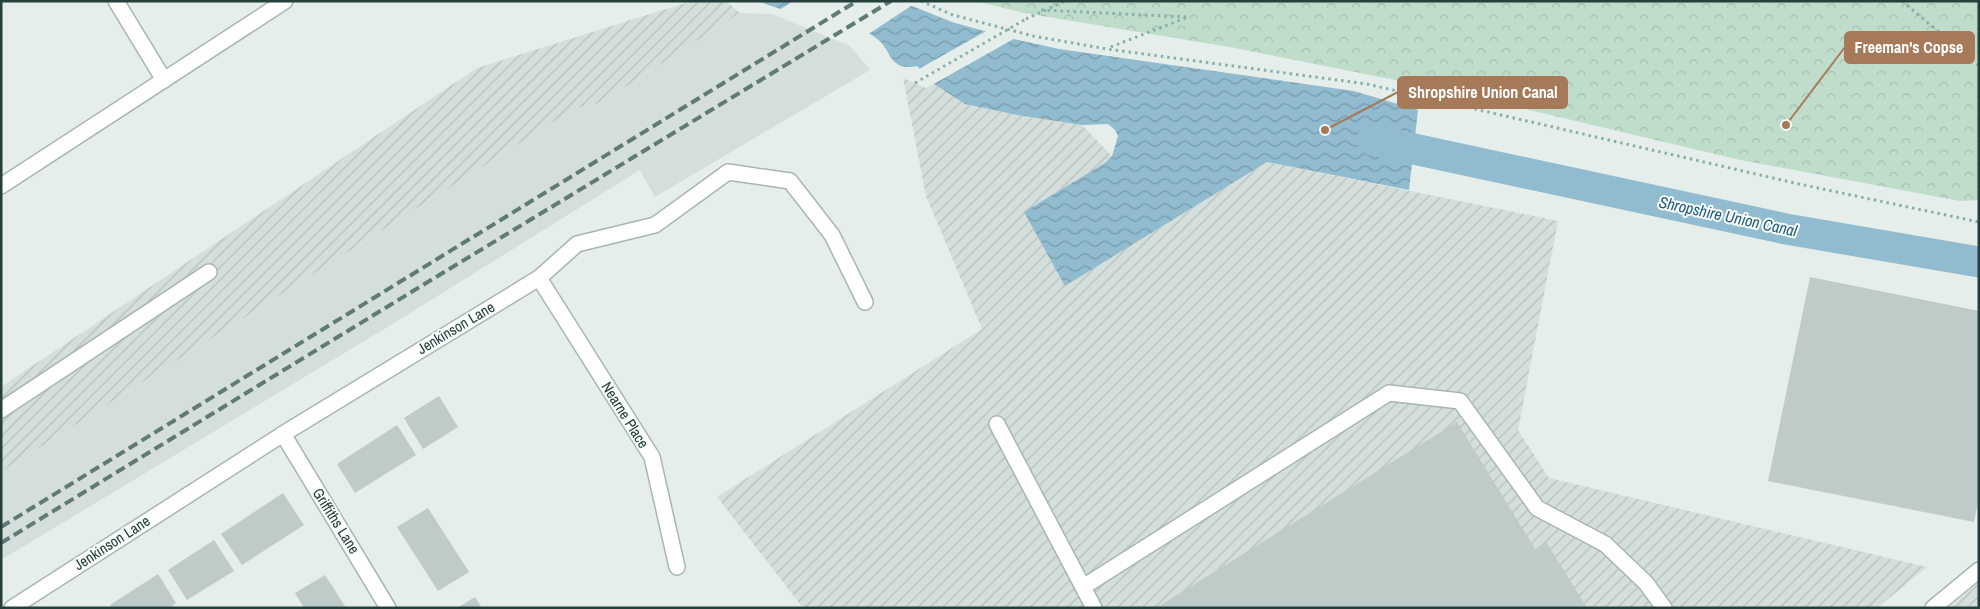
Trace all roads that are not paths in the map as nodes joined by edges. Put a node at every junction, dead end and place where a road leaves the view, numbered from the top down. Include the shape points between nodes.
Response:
1 (116, 1) edge
2 (285, 1) edge
3 (164, 80) junction
4 (1, 186) edge
5 (209, 272) dead end
6 (539, 278) junction
7 (866, 302) dead end
8 (1, 410) edge
9 (997, 424) dead end
10 (283, 434) junction
11 (676, 567) dead end
12 (1979, 570) edge
13 (1083, 587) junction
14 (12, 608) edge
15 (388, 608) edge
16 (1094, 608) edge
17 (1664, 608) edge
18 (1933, 608) edge

1 - 3 street
2 - 3 street
3 - 4 street
5 - 8 street
6 - 7 street, Jenkinson Lane via 577,244 654,225 728,172 790,180 832,235
6 - 10 street, Jenkinson Lane
6 - 11 street, Nearne Place via 652,456
9 - 13 street
10 - 14 street, Jenkinson Lane
10 - 15 street, Griffiths Lane
12 - 18 street
13 - 16 street
13 - 17 street via 1388,393 1460,401 1537,508 1605,544 1646,583

